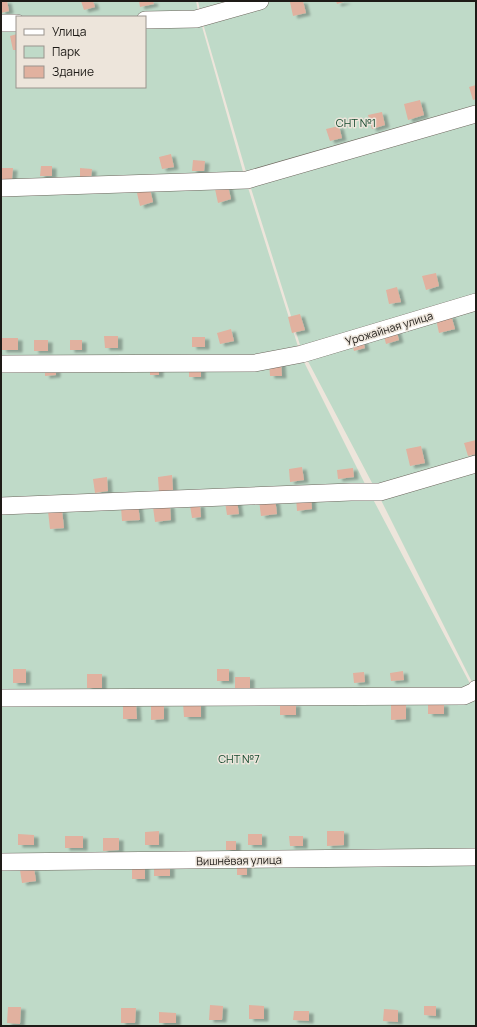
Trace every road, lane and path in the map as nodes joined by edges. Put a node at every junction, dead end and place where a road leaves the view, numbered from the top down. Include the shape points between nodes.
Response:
1 (260, 1) edge
2 (146, 20) edge
3 (1, 23) edge
4 (16, 23) edge
5 (476, 114) edge
6 (1, 188) edge
7 (476, 302) edge
8 (1, 364) edge
9 (476, 464) edge
10 (1, 506) edge
11 (476, 689) edge
12 (1, 698) edge
13 (476, 858) edge
14 (1, 862) edge

1 - 2 street via 196,19
3 - 4 street
5 - 6 street via 247,180
7 - 8 street, Урожайная улица via 302,354 255,362
9 - 10 street via 380,492
11 - 12 street via 464,696
13 - 14 street, Вишнёвая улица

